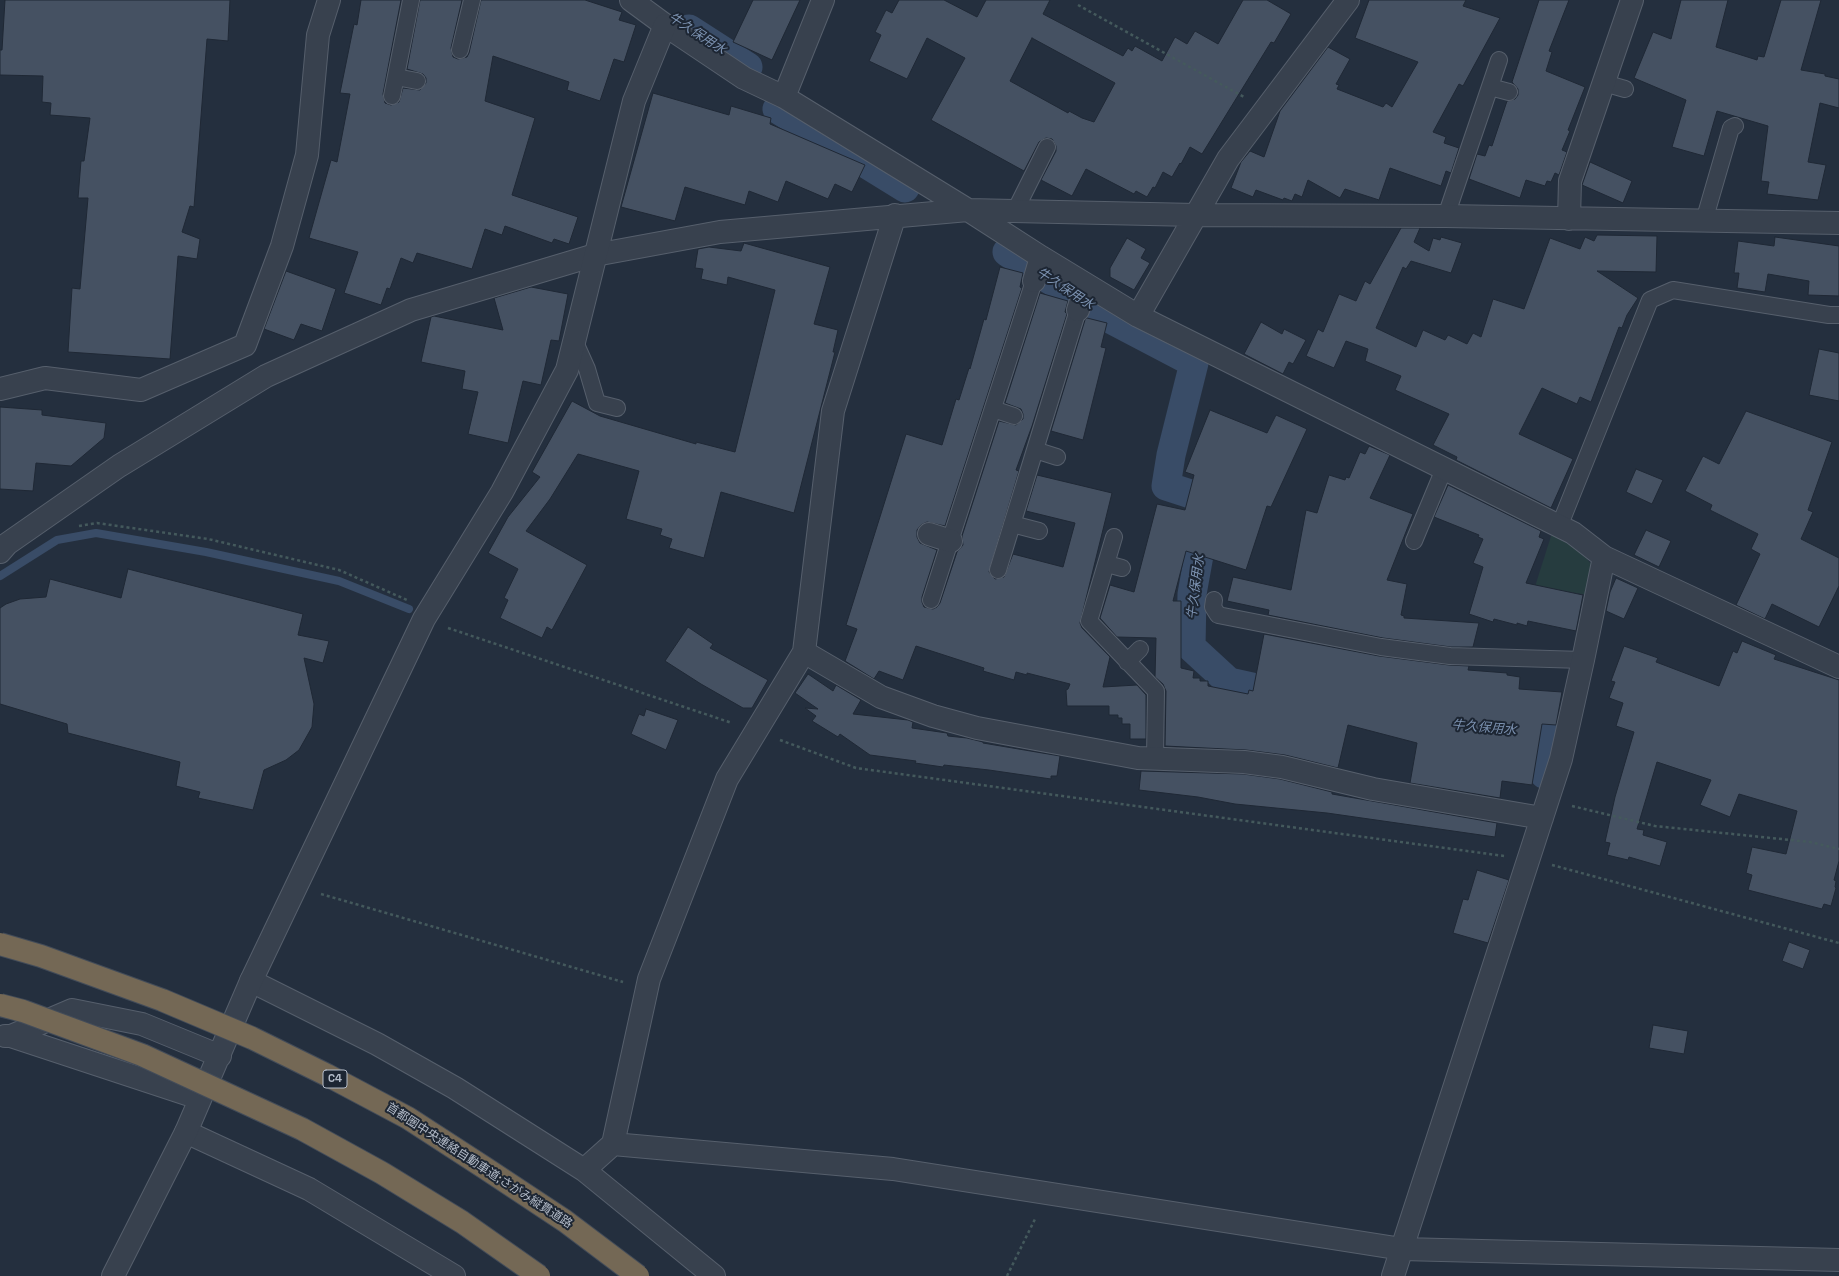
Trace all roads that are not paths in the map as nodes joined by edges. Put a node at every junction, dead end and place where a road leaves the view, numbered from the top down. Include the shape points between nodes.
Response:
1 (329, 0) edge
2 (411, 0) edge
3 (472, 0) edge
4 (631, 0) edge
5 (823, 0) edge
6 (1348, 0) edge
7 (1632, 0) edge
8 (665, 25) junction
9 (460, 50) dead end
10 (1499, 60) dead end
11 (396, 77) junction
12 (417, 81) dead end
13 (1604, 83) junction
14 (1490, 87) junction
15 (1625, 89) dead end
16 (1509, 92) dead end
17 (392, 96) dead end
18 (784, 97) junction
19 (1735, 126) dead end
20 (1047, 147) dead end
21 (968, 210) junction
22 (1015, 211) junction
23 (1195, 215) junction
24 (895, 216) junction
25 (1446, 216) junction
26 (1569, 219) junction
27 (1704, 221) junction
28 (1839, 223) edge
29 (595, 255) junction
30 (1038, 267) junction
31 (1083, 295) junction
32 (1839, 315) edge
33 (1138, 316) junction
34 (574, 340) junction
35 (0, 389) edge
36 (617, 408) dead end
37 (993, 409) junction
38 (1014, 416) dead end
39 (1035, 450) junction
40 (1057, 457) dead end
41 (1444, 469) junction
42 (1012, 524) junction
43 (1559, 526) junction
44 (1039, 531) dead end
45 (929, 534) dead end
46 (1114, 537) dead end
47 (951, 541) junction
48 (1414, 541) dead end
49 (0, 552) edge
50 (1604, 557) junction
51 (1107, 564) junction
52 (1122, 568) dead end
53 (998, 570) dead end
54 (931, 600) dead end
55 (1214, 600) dead end
56 (1140, 650) dead end
57 (804, 652) junction
58 (1584, 660) junction
59 (1127, 662) junction
60 (1839, 667) edge
61 (1155, 758) junction
62 (1545, 809) junction
63 (0, 944) edge
64 (251, 981) junction
65 (0, 1005) edge
66 (6, 1036) edge
67 (220, 1056) junction
68 (199, 1098) junction
69 (186, 1132) junction
70 (614, 1144) junction
71 (584, 1170) junction
72 (1402, 1248) junction
73 (1839, 1260) edge
74 (113, 1276) edge
75 (454, 1276) edge
76 (539, 1276) edge
77 (638, 1276) edge
78 (714, 1276) edge
79 (1392, 1276) edge

1 - 35 street via 318,36 307,155 282,246 245,345 141,390 45,378
2 - 11 lane
3 - 9 lane
4 - 8 street
5 - 18 street
6 - 23 street via 1228,159
7 - 13 street
8 - 18 street via 744,78
8 - 29 street via 634,101
10 - 14 lane
11 - 12 lane
11 - 17 lane
13 - 15 lane
13 - 26 street via 1570,181
14 - 16 lane
14 - 25 lane
18 - 21 street
19 - 27 lane via 1731,128
20 - 22 lane
21 - 22 street
21 - 24 street
21 - 30 street
22 - 23 street
23 - 25 street
23 - 33 street
24 - 29 street via 720,232
24 - 57 street via 833,412
25 - 26 street
26 - 27 street
27 - 28 street
29 - 34 street
29 - 49 street via 411,310 266,376 119,466 7,544
30 - 31 street
30 - 37 lane
31 - 33 street
31 - 39 lane
32 - 43 lane via 1673,290 1650,300
33 - 41 street
34 - 36 lane via 587,369 597,403
34 - 64 street via 567,370 502,492 424,619
37 - 38 lane
37 - 47 lane
39 - 40 lane
39 - 42 lane
41 - 43 street
41 - 48 lane
42 - 44 lane
42 - 53 lane
43 - 50 street
45 - 47 street
46 - 51 lane
47 - 54 lane
50 - 58 street
50 - 60 street
51 - 52 lane
51 - 59 lane via 1089,621
55 - 58 lane via 1213,607 1218,615 1380,647 1450,656
56 - 59 lane
57 - 61 street via 881,696 932,716 984,729 1138,758
57 - 70 street via 727,779 647,989
58 - 62 street via 1561,759
59 - 61 lane via 1156,691
61 - 62 street via 1244,762 1282,767 1373,789
62 - 72 street
63 - 77 highway, 首都圏中央連絡自動車道;さがみ縦貫道路 / C4, bridge via 41,956 162,1000 252,1038 327,1075 408,1118 460,1151 565,1221
64 - 67 street
64 - 71 street via 377,1044 449,1084
65 - 76 highway, bridge via 142,1055 302,1129 382,1173 462,1222
66 - 67 street via 72,1010 142,1024
66 - 68 street
67 - 68 street
68 - 69 street
69 - 74 street
69 - 75 street via 309,1189
70 - 71 street
70 - 72 street via 893,1169
71 - 78 street
72 - 73 street
72 - 79 street

